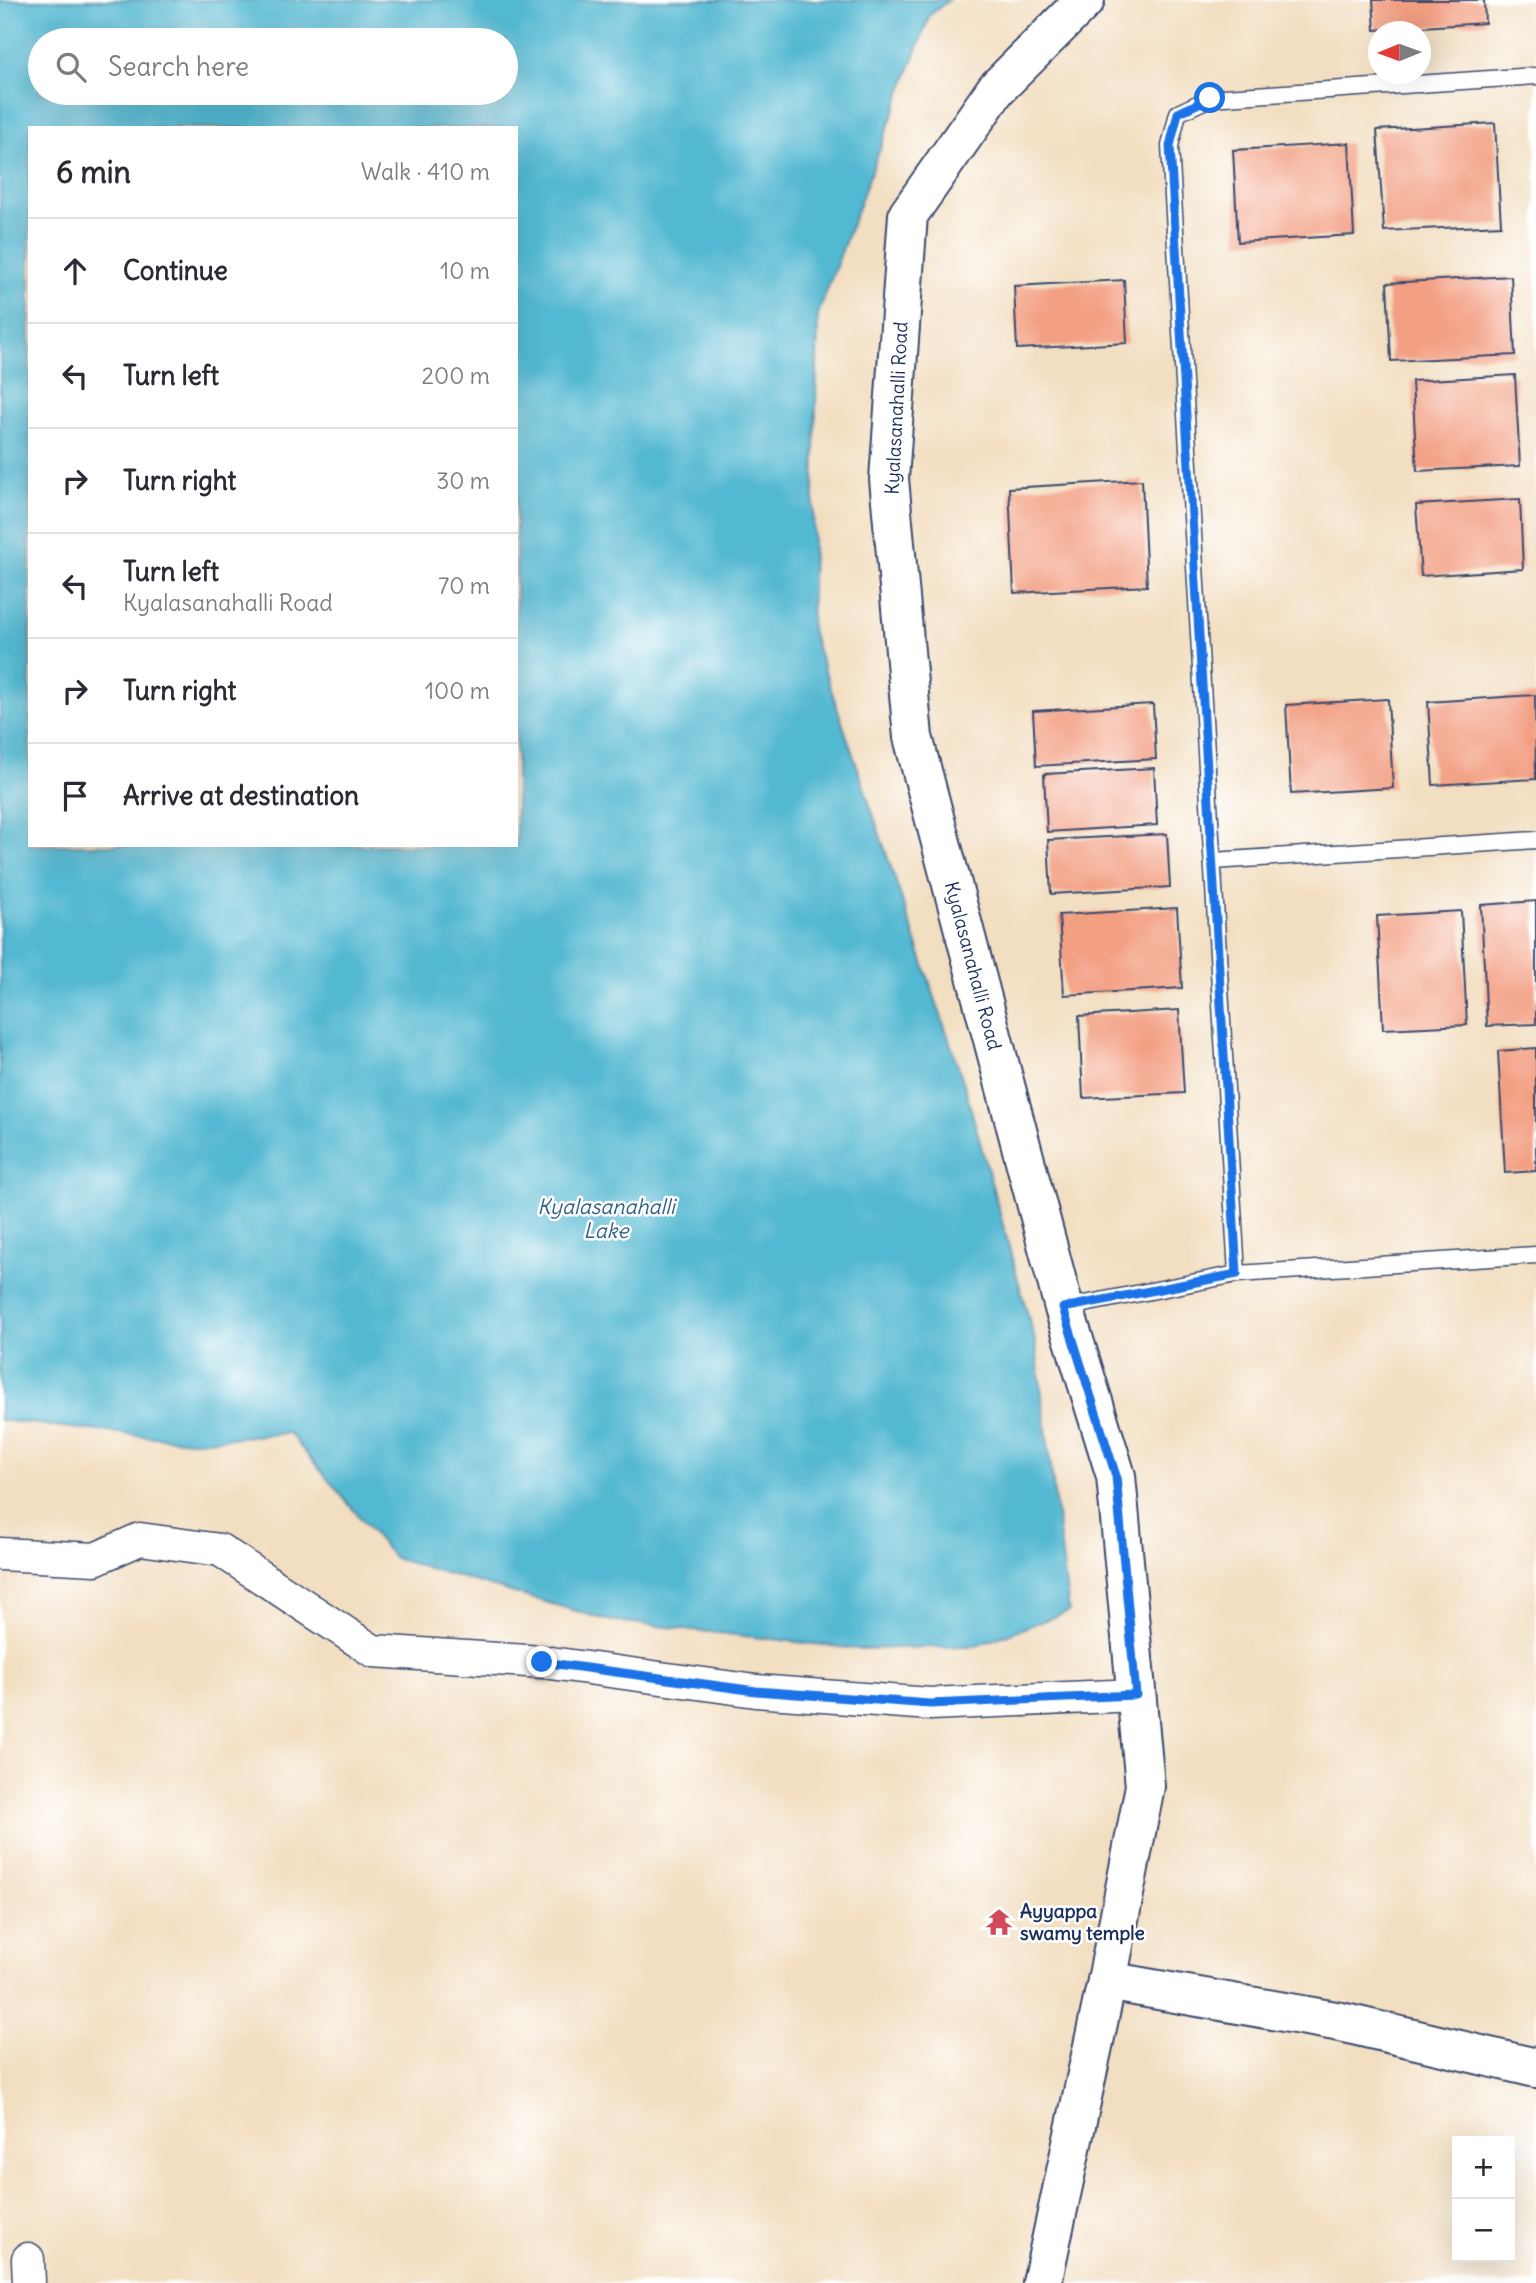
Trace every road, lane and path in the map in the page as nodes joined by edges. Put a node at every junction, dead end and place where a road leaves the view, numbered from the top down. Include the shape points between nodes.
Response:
1 (1085, 0) edge
2 (1536, 76) edge
3 (1536, 840) edge
4 (1213, 861) junction
5 (1536, 1255) edge
6 (1237, 1274) junction
7 (1063, 1308) junction
8 (0, 1554) edge
9 (1136, 1695) junction
10 (1107, 1981) junction
11 (1536, 2068) edge
12 (1042, 2283) edge

1 - 7 street, Kyalasanahalli Road via 996,89 908,215 889,479 913,737
2 - 4 lane via 1210,98 1178,113 1170,146
3 - 4 lane
4 - 6 lane
5 - 6 lane
6 - 7 lane
7 - 9 street, Kyalasanahalli Road via 1116,1476
8 - 9 street via 95,1559 140,1539 220,1550 373,1651 542,1662 756,1691 930,1704
9 - 10 street, Kyalasanahalli Road via 1145,1786
10 - 11 street via 1341,2022
10 - 12 street, Kyalasanahalli Road

